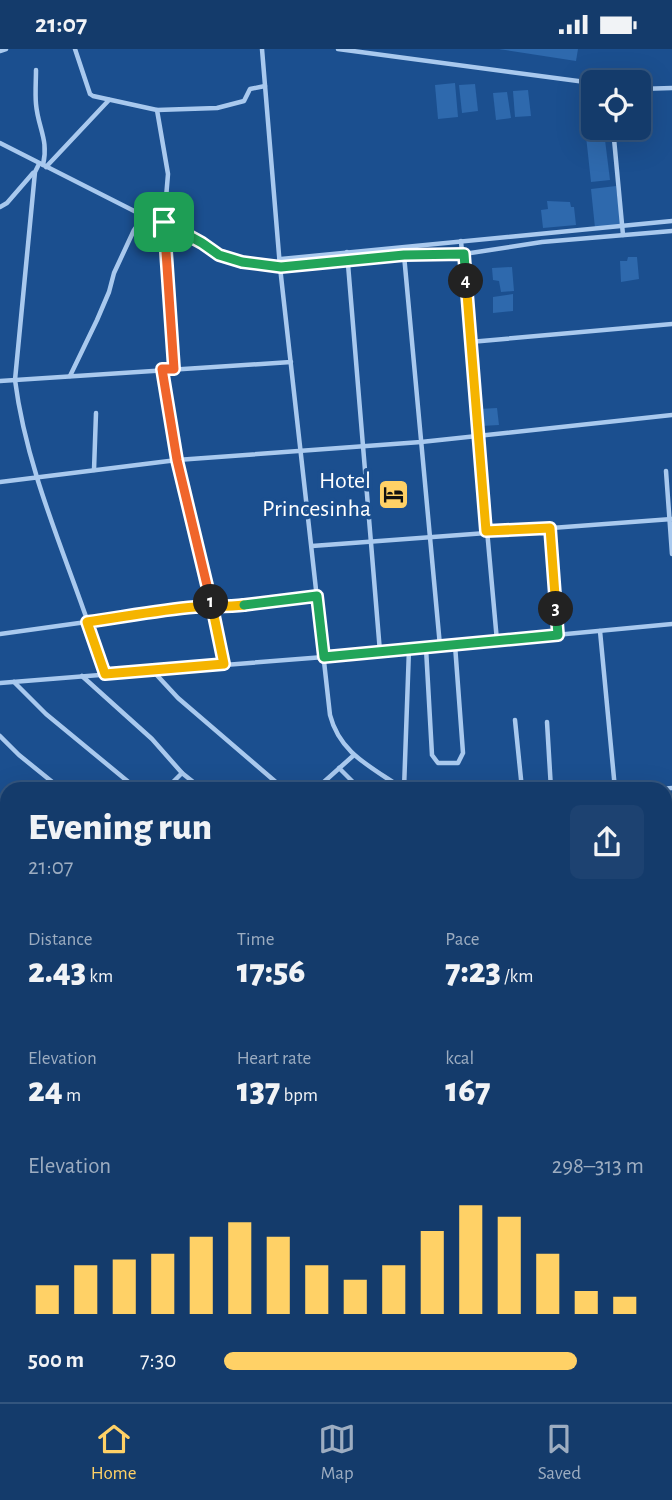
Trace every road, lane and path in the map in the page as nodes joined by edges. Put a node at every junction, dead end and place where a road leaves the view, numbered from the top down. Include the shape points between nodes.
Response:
1 (6, 49) edge
2 (75, 49) edge
3 (262, 49) edge
4 (338, 49) edge
5 (0, 51) edge
6 (36, 70) dead end
7 (581, 81) edge
8 (265, 86) junction
9 (672, 88) edge
10 (651, 89) edge
11 (110, 100) junction
12 (157, 110) junction
13 (614, 140) edge
14 (0, 143) edge
15 (46, 152) junction
16 (54, 156) junction
17 (43, 165) junction
18 (35, 172) junction
19 (0, 207) edge
20 (144, 216) junction
21 (672, 221) edge
22 (164, 222) junction
23 (622, 226) junction
24 (672, 230) edge
25 (623, 235) junction
26 (461, 241) junction
27 (347, 252) junction
28 (464, 254) junction
29 (404, 255) junction
30 (281, 259) junction
31 (348, 260) junction
32 (278, 266) junction
33 (672, 324) edge
34 (470, 341) junction
35 (290, 362) junction
36 (162, 369) junction
37 (174, 369) junction
38 (70, 376) junction
39 (15, 380) junction
40 (0, 381) edge
41 (96, 413) dead end
42 (672, 415) edge
43 (478, 435) junction
44 (421, 442) junction
45 (362, 447) junction
46 (301, 452) junction
47 (177, 460) junction
48 (94, 470) junction
49 (666, 471) dead end
50 (37, 477) junction
51 (0, 482) edge
52 (671, 519) edge
53 (550, 528) junction
54 (486, 531) junction
55 (430, 537) junction
56 (371, 542) junction
57 (312, 546) junction
58 (672, 554) edge
59 (317, 596) junction
60 (212, 606) junction
61 (87, 622) junction
62 (672, 624) edge
63 (600, 631) junction
64 (0, 634) edge
65 (558, 635) junction
66 (497, 641) junction
67 (455, 645) junction
68 (440, 646) junction
69 (426, 647) junction
70 (409, 649) junction
71 (380, 652) junction
72 (324, 657) junction
73 (224, 664) junction
74 (153, 671) junction
75 (105, 674) junction
76 (82, 676) junction
77 (14, 682) junction
78 (0, 683) edge
79 (515, 720) dead end
80 (547, 722) dead end
81 (0, 736) edge
82 (354, 755) junction
83 (339, 768) junction
84 (182, 773) junction
85 (52, 782) edge
86 (129, 782) edge
87 (173, 782) edge
88 (193, 782) edge
89 (276, 782) edge
90 (324, 782) edge
91 (353, 782) edge
92 (394, 782) edge
93 (404, 782) edge
94 (522, 782) edge
95 (551, 782) edge
96 (614, 782) edge

1 - 5 street
2 - 11 street via 90,94
3 - 8 street
4 - 7 street
6 - 15 street via 36,103
8 - 12 street via 250,89 240,103 217,109
8 - 30 street
9 - 10 street
11 - 12 street
11 - 16 street
12 - 22 street via 168,174
13 - 23 street
14 - 17 street
15 - 16 street
15 - 17 street
16 - 17 street
17 - 18 street
17 - 20 street
18 - 19 street
18 - 39 street
20 - 22 street
20 - 38 street
21 - 23 street
22 - 32 street via 219,255
22 - 37 street
23 - 25 street
23 - 26 street
24 - 25 street
25 - 28 street
26 - 27 street
26 - 28 street
27 - 30 street
27 - 31 street
28 - 29 street
28 - 34 street
29 - 31 street
29 - 44 street
30 - 32 street
31 - 32 street
31 - 45 street
32 - 35 street
33 - 34 street
34 - 43 street
35 - 37 street
35 - 46 street
36 - 37 street
36 - 38 street
36 - 47 street
38 - 39 street
39 - 40 street
39 - 50 street
41 - 48 street
42 - 43 street
43 - 44 street
43 - 54 street
44 - 45 street
44 - 55 street
45 - 46 street
45 - 56 street
46 - 47 street
46 - 57 street
47 - 48 street
47 - 60 street
48 - 50 street
49 - 52 street
50 - 51 street
50 - 61 street
52 - 53 street
52 - 58 street
53 - 54 street
53 - 65 street
54 - 55 street
54 - 66 street
55 - 56 street
55 - 68 street
56 - 57 street
56 - 71 street
57 - 59 street
59 - 60 street
59 - 72 street
60 - 61 street
60 - 73 street
61 - 64 street
61 - 75 street
62 - 63 street
63 - 65 street
63 - 96 street
65 - 66 street
66 - 67 street
67 - 68 street
67 - 69 street via 463,753 458,763 438,763 432,755
68 - 69 street
69 - 70 street
70 - 71 street
70 - 93 street
71 - 72 street
72 - 73 street
72 - 82 street via 333,729
73 - 74 street
74 - 75 street
74 - 89 street
75 - 76 street
76 - 77 street
76 - 84 street via 152,739
77 - 78 street
77 - 86 street
79 - 94 street
80 - 95 street
81 - 85 street
82 - 83 street
82 - 92 street
83 - 90 street
83 - 91 street
84 - 87 street
84 - 88 street

